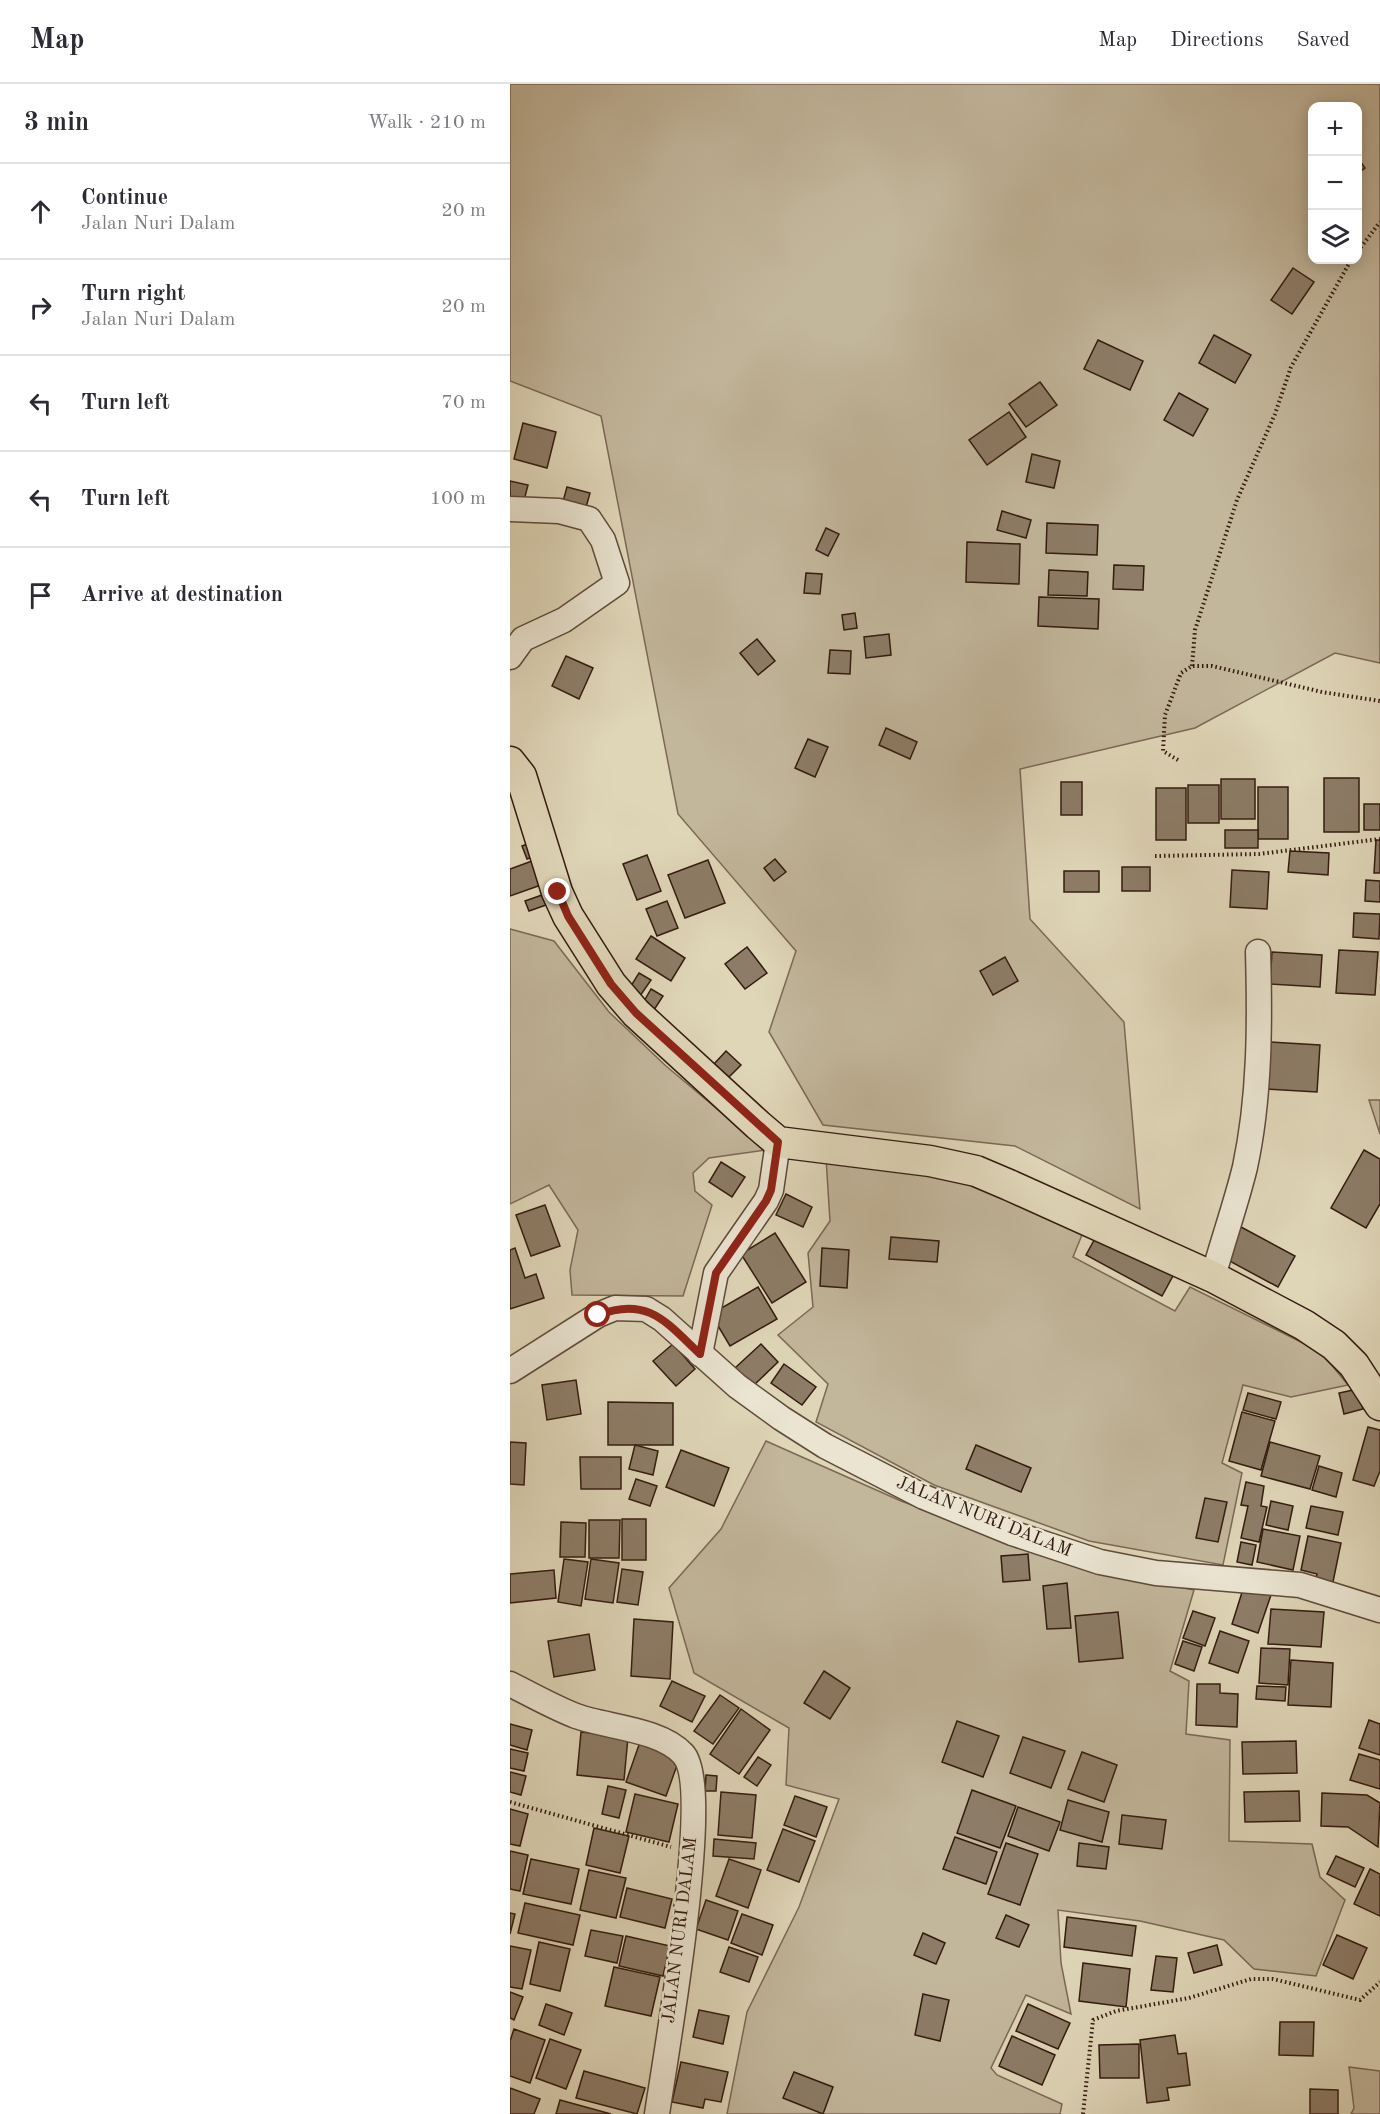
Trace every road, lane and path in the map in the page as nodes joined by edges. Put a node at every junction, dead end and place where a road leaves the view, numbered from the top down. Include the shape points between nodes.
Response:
1 (1380, 222) edge
2 (1362, 246) edge
3 (1349, 264) edge
4 (510, 509) edge
5 (510, 657) edge
6 (1192, 666) junction
7 (1380, 701) edge
8 (1178, 760) dead end
9 (510, 762) edge
10 (1380, 839) edge
11 (1155, 856) dead end
12 (1258, 952) dead end
13 (778, 1142) junction
14 (1213, 1277) junction
15 (700, 1354) junction
16 (510, 1371) edge
17 (1380, 1405) edge
18 (1380, 1610) edge
19 (510, 1684) edge
20 (510, 1802) edge
21 (693, 1854) junction
22 (1380, 1982) edge
23 (657, 2114) edge
24 (1083, 2114) edge

1 - 2 path
3 - 6 path via 1291,367 1237,500 1195,630
4 - 5 street via 559,511 589,519 603,540 616,583 564,620 523,639
6 - 7 path via 1212,666 1322,692
6 - 8 path via 1181,673 1165,716 1163,751
9 - 13 main road via 521,776 561,900 611,984 636,1013
10 - 11 path via 1259,854
12 - 14 street via 1260,1020 1245,1166
13 - 14 main road via 930,1161 976,1171
13 - 15 street via 766,1201 716,1273
14 - 17 main road via 1334,1345 1354,1365
15 - 16 street, JALAN NURI DALAM via 650,1311 615,1308
15 - 18 street, JALAN NURI DALAM via 737,1386 825,1446 924,1497 1012,1533 1100,1563 1156,1573 1300,1585
19 - 21 street, JALAN NURI DALAM via 576,1716 645,1734 682,1753 690,1766
20 - 21 path
21 - 23 street, JALAN NURI DALAM
22 - 24 path via 1360,2000 1274,1979 1251,1979 1093,2020

